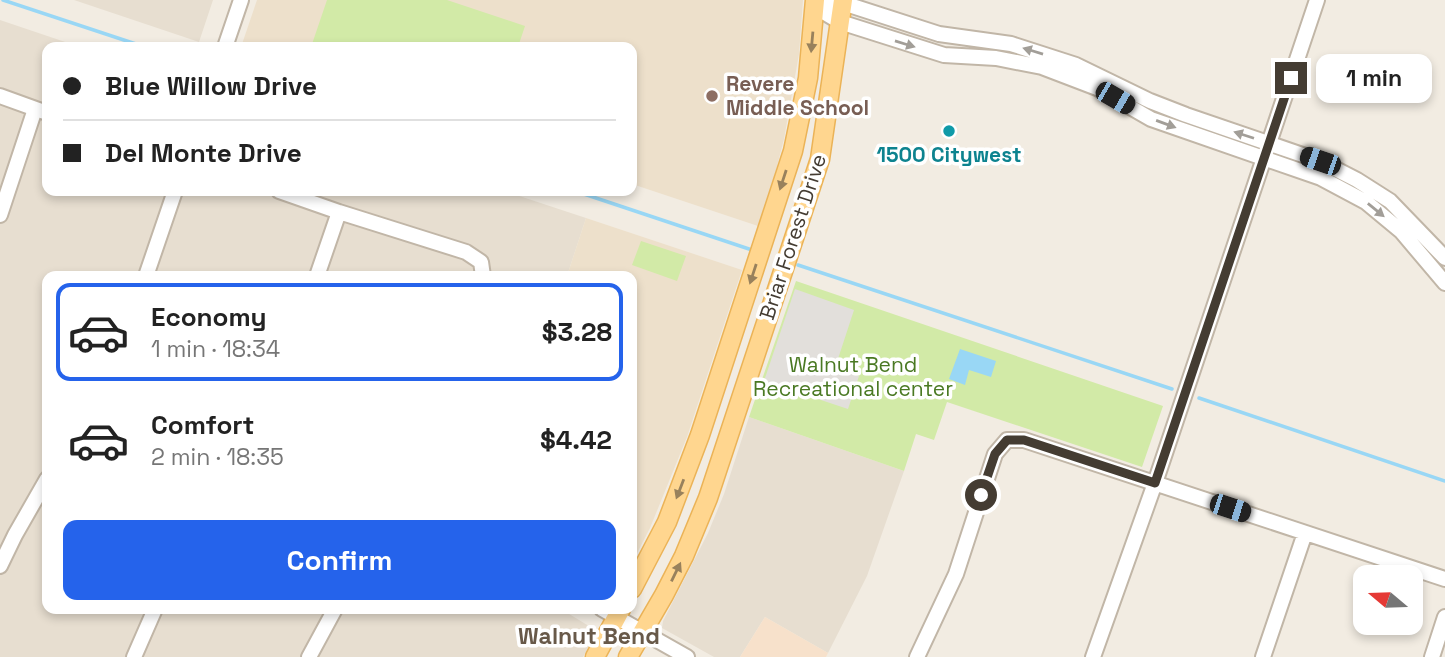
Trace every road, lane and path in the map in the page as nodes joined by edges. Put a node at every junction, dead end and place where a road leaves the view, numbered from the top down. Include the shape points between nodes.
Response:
1 (241, 0) edge
2 (1317, 0) edge
3 (843, 1) edge
4 (815, 4) edge
5 (841, 22) junction
6 (227, 42) edge
7 (0, 96) edge
8 (41, 111) edge
9 (1269, 143) junction
10 (793, 151) junction
11 (820, 159) junction
12 (1263, 159) junction
13 (173, 196) edge
14 (293, 196) edge
15 (339, 212) junction
16 (0, 215) edge
17 (1445, 258) edge
18 (148, 271) edge
19 (319, 271) edge
20 (482, 271) edge
21 (1445, 283) edge
22 (742, 310) junction
23 (768, 317) junction
24 (1155, 483) junction
25 (42, 488) edge
26 (1305, 533) junction
27 (0, 566) edge
28 (637, 579) edge
29 (1445, 579) edge
30 (153, 614) edge
31 (332, 614) edge
32 (612, 614) edge
33 (616, 614) edge
34 (1445, 617) edge
35 (643, 632) junction
36 (134, 657) edge
37 (309, 657) edge
38 (595, 657) edge
39 (628, 657) edge
40 (687, 657) edge
41 (918, 657) edge
42 (1093, 657) edge
43 (1263, 657) edge
44 (1432, 657) edge

1 - 6 street
2 - 9 street
3 - 4 street
3 - 5 main road, Briar Forest Drive
9 -> 3 street via 1150,101 1045,54 1011,44 939,34
4 - 5 street
4 -> 10 main road, Briar Forest Drive via 808,78
5 - 11 main road, Briar Forest Drive
5 -> 12 street via 944,55 1042,66 1097,88 1151,119
7 - 8 street
8 - 16 street
9 - 12 street
9 - 17 street via 1320,161 1390,201
10 - 11 main road
10 -> 22 main road, Briar Forest Drive
11 - 23 main road, Briar Forest Drive
12 -> 21 street via 1321,178 1366,202 1401,231
12 - 24 street
13 - 18 street
14 - 15 street
15 - 19 street
15 - 20 street via 466,252 481,262
22 - 23 main road
22 -> 28 main road, Briar Forest Drive via 667,522
35 -> 23 main road, Briar Forest Drive via 684,556 708,498
24 - 26 street
24 - 41 street via 1024,440 1007,440 995,454 956,574
24 - 42 street
25 - 27 street
26 - 29 street
26 - 43 street
30 - 36 street
31 - 37 street
32 - 38 main road
33 - 35 street
34 - 44 street
35 - 39 main road, Briar Forest Drive
35 - 40 street

